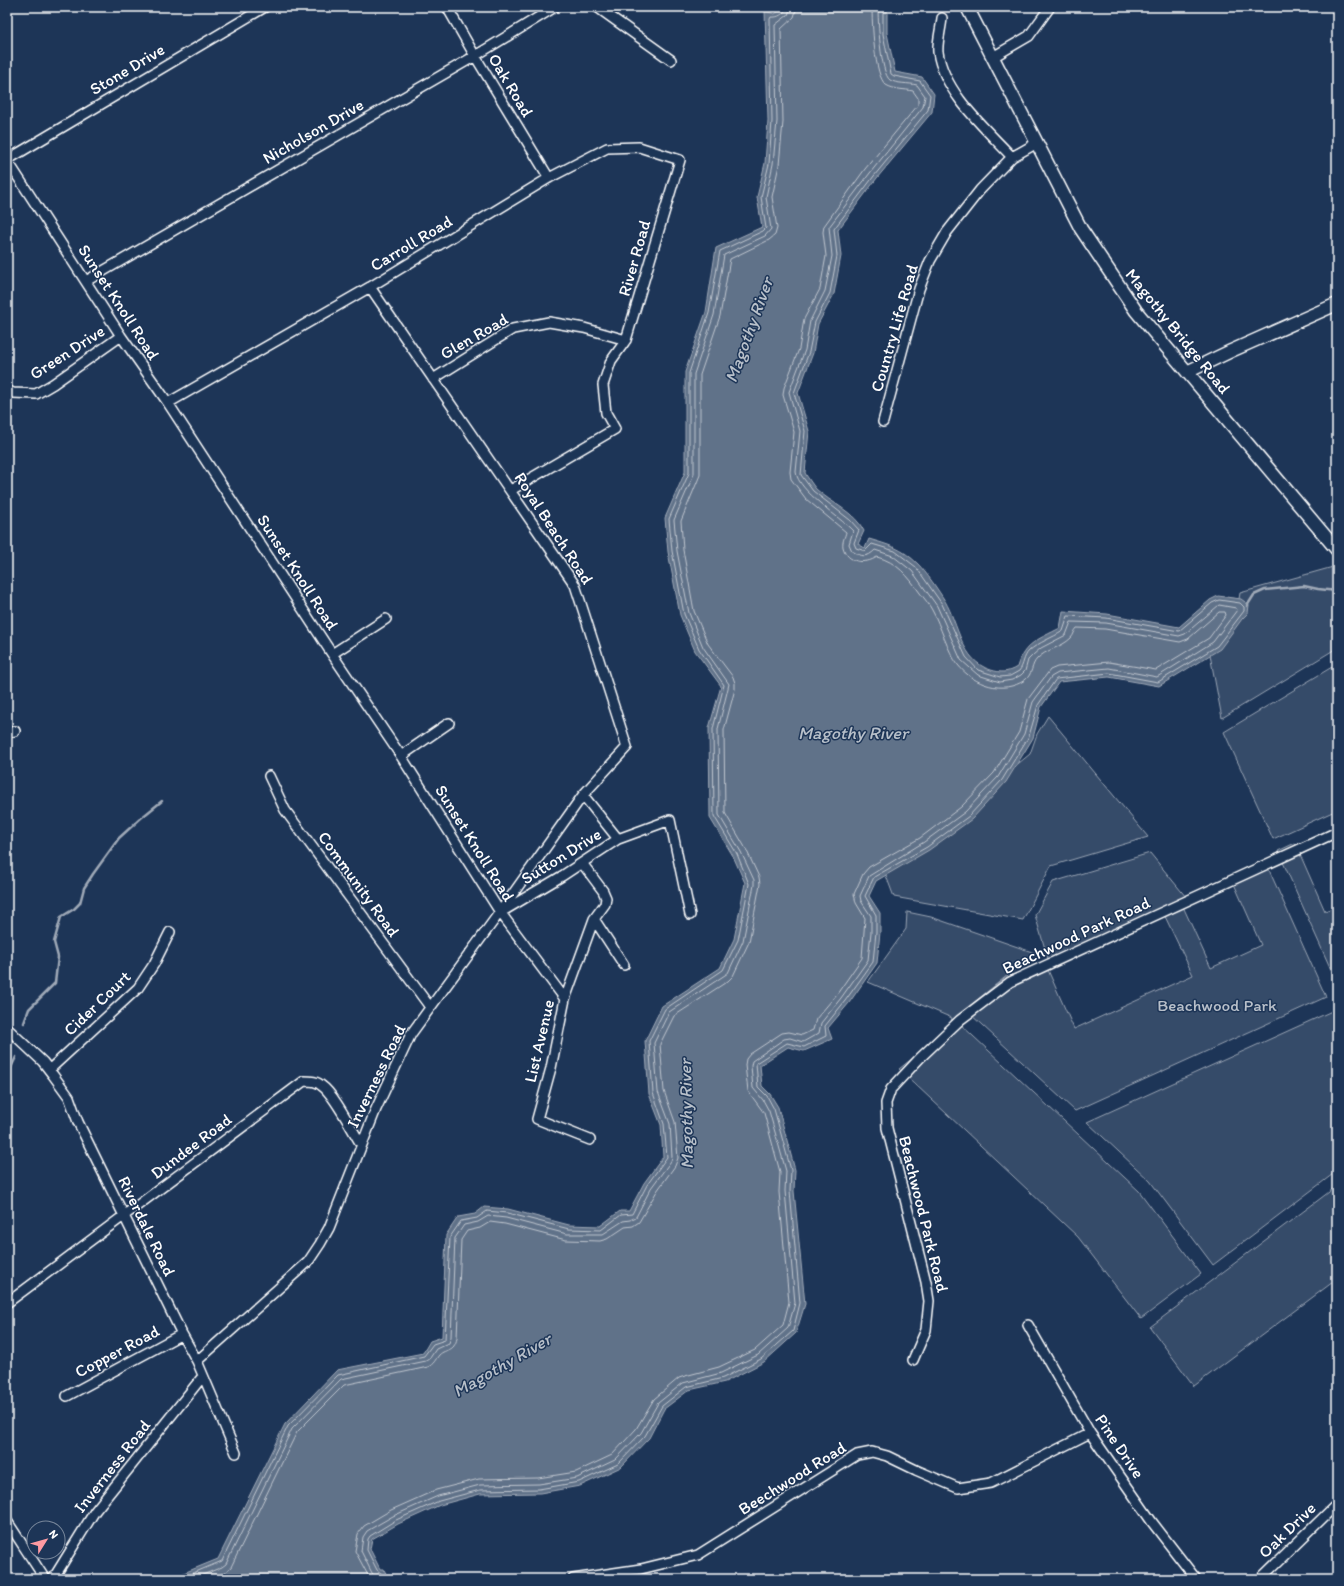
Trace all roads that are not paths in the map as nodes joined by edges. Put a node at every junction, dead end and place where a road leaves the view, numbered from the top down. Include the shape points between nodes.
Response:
1 (265, 7) edge
2 (447, 7) edge
3 (555, 7) edge
4 (597, 7) edge
5 (967, 7) edge
6 (1050, 7) edge
7 (942, 18) dead end
8 (475, 56) junction
9 (993, 57) junction
10 (671, 60) dead end
11 (1037, 143) junction
12 (1012, 157) junction
13 (7, 160) edge
14 (680, 160) joint
15 (549, 178) junction
16 (86, 281) junction
17 (370, 286) junction
18 (1337, 304) edge
19 (121, 336) junction
20 (626, 340) junction
21 (1187, 372) junction
22 (433, 379) junction
23 (7, 390) edge
24 (168, 402) junction
25 (884, 422) dead end
26 (511, 490) junction
27 (1337, 550) edge
28 (386, 620) dead end
29 (332, 654) junction
30 (450, 723) dead end
31 (401, 756) junction
32 (269, 776) dead end
33 (583, 795) junction
34 (1337, 832) edge
35 (618, 839) junction
36 (582, 863) junction
37 (500, 912) junction
38 (690, 915) dead end
39 (594, 919) junction
40 (170, 932) dead end
41 (624, 965) dead end
42 (565, 999) junction
43 (430, 1007) junction
44 (7, 1028) edge
45 (49, 1070) junction
46 (590, 1140) dead end
47 (361, 1144) junction
48 (124, 1217) junction
49 (7, 1303) edge
50 (1028, 1325) dead end
51 (182, 1334) junction
52 (913, 1360) dead end
53 (197, 1361) junction
54 (203, 1376) junction
55 (67, 1396) dead end
56 (1090, 1433) junction
57 (236, 1453) dead end
58 (1337, 1504) edge
59 (7, 1521) edge
60 (46, 1579) edge
61 (53, 1579) edge
62 (573, 1579) edge
63 (1196, 1579) edge
64 (1260, 1579) edge

1 - 13 street, Stone Drive
2 - 8 street, Oak Road
3 - 8 street, Nicholson Drive
4 - 10 street
5 - 9 main road, Magothy Bridge Road
6 - 9 street via 1029,36
7 - 12 street via 938,51 945,74 955,93
8 - 15 street, Oak Road
8 - 16 street, Nicholson Drive
9 - 11 main road, Magothy Bridge Road
11 - 12 street, Country Life Road
11 - 21 main road, Magothy Bridge Road via 1081,230 1136,311
12 - 25 street, Country Life Road via 980,190 947,232 930,261 919,289
13 - 16 street, Sunset Knoll Road
14 - 15 street, Carroll Road via 640,147 607,148
14 - 20 street, River Road
15 - 17 street, Carroll Road
16 - 19 street, Sunset Knoll Road
17 - 22 street, Royal Beach Road
17 - 24 street, Carroll Road
18 - 21 main road via 1230,350
19 - 23 street, Green Drive via 36,394 12,393
19 - 24 street, Sunset Knoll Road
20 - 22 street, Glen Road via 584,328 549,322 513,329
20 - 26 street, River Road via 611,361 603,385 606,413 615,429
21 - 27 main road, Magothy Bridge Road
22 - 26 street, Royal Beach Road
24 - 29 street, Sunset Knoll Road
26 - 33 street, Royal Beach Road via 575,585 627,747
28 - 29 street
29 - 31 street, Sunset Knoll Road
30 - 31 street
31 - 37 street, Sunset Knoll Road
32 - 43 street, Community Road via 285,810
33 - 35 street
33 - 37 street, Inverness Road
34 - 52 street, Beachwood Park Road via 1010,982 960,1020 891,1089 886,1104 887,1128 929,1302 926,1330
35 - 36 street, Sutton Drive
35 - 38 street, Sutton Drive via 670,820
36 - 37 street, Sutton Drive
36 - 39 street, List Avenue via 606,898 605,904
37 - 42 street, Sunset Knoll Road
37 - 43 street, Inverness Road
39 - 41 street
39 - 42 street, List Avenue
40 - 45 street, Cider Court via 138,988
42 - 46 street, List Avenue via 551,1068 537,1119
43 - 47 street, Inverness Road via 411,1034
44 - 45 street, Riverdale Road
45 - 48 street, Riverdale Road via 69,1097 78,1122
47 - 48 street, Dundee Road via 332,1096 323,1086 314,1081 304,1081
47 - 53 street, Inverness Road via 329,1228 308,1262
48 - 49 street, Dundee Road
48 - 51 street, Riverdale Road
50 - 56 street, Pine Drive
51 - 53 street, Riverdale Road
51 - 55 street, Copper Road
53 - 54 street, Riverdale Road
54 - 57 street, Riverdale Road
54 - 61 street, Inverness Road via 95,1511
56 - 62 street, Beechwood Road via 991,1483 958,1488 887,1456 872,1452 863,1453 698,1555 641,1569
56 - 63 street, Pine Drive via 1152,1522
58 - 64 street, Oak Drive
59 - 60 street

